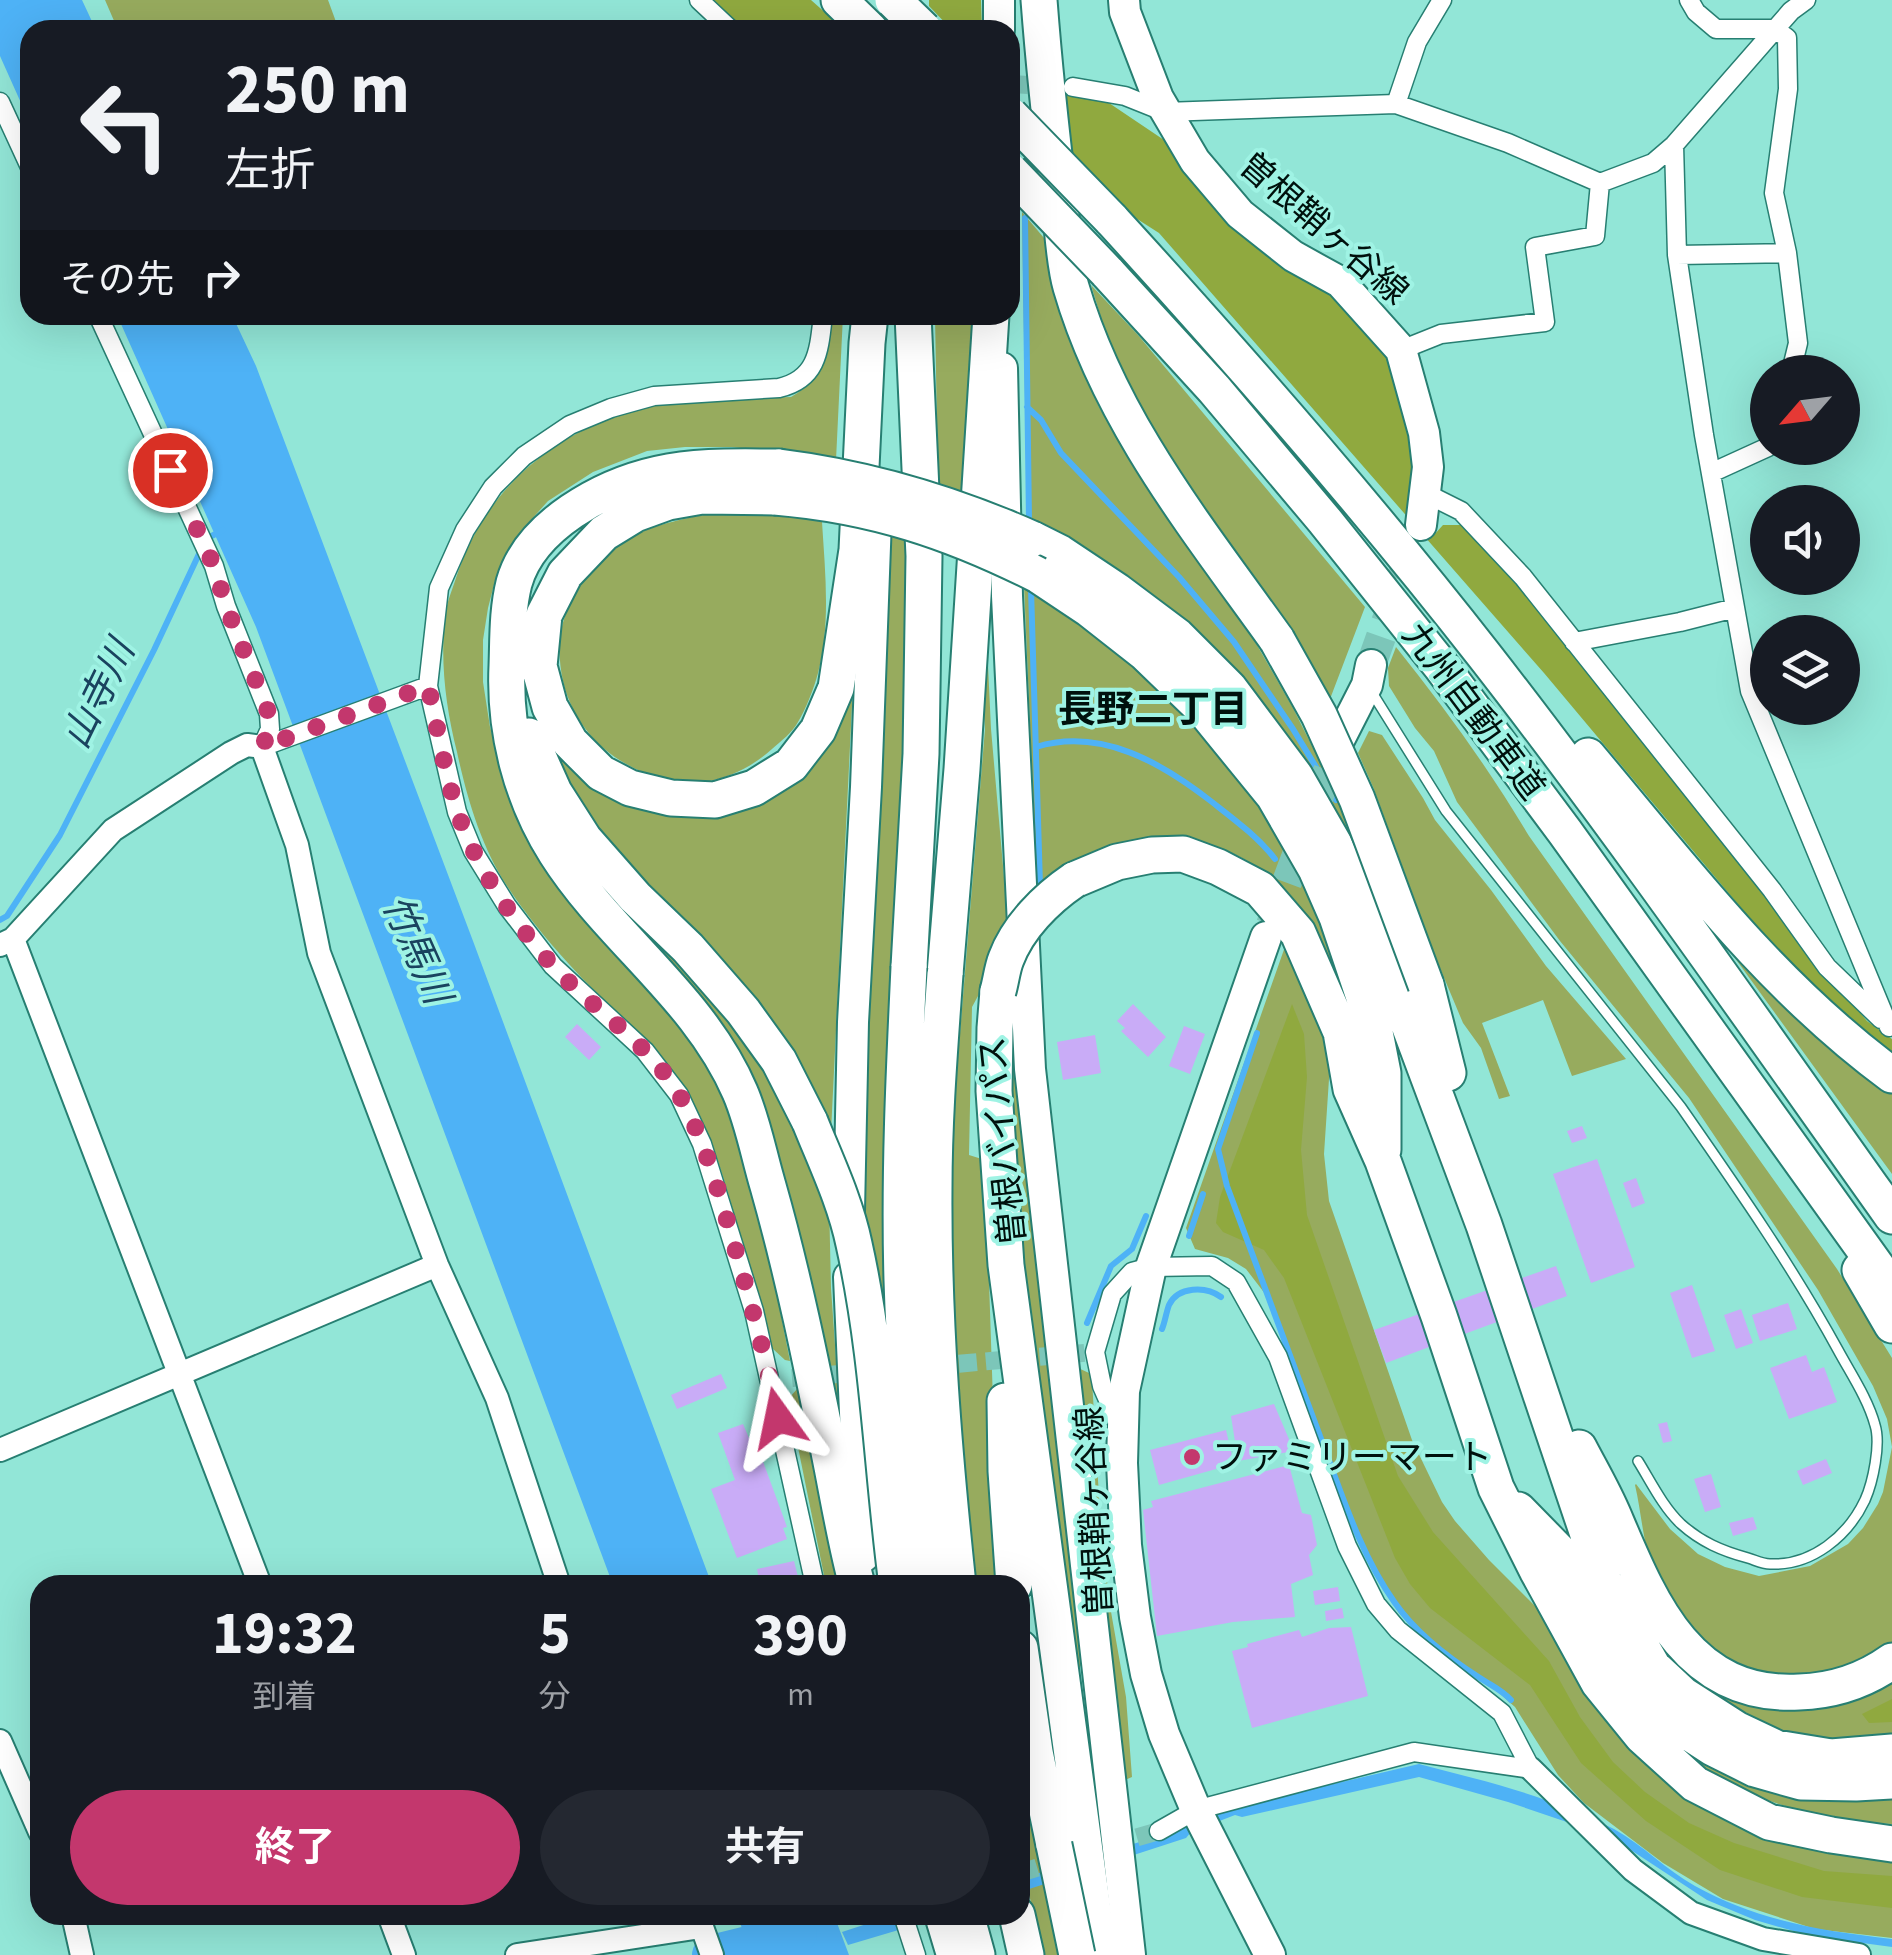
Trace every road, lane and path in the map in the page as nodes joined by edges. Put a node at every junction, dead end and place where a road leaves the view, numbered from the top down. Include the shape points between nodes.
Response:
1 (698, 0) edge
2 (894, 0) edge
3 (1040, 0) edge
4 (1124, 0) edge
5 (1442, 0) edge
6 (1689, 0) edge
7 (1806, 0) edge
8 (720, 20) edge
9 (914, 20) edge
10 (1774, 29) junction
11 (1072, 87) tunnel mouth
12 (0, 102) edge
13 (1396, 104) junction
14 (1165, 112) junction
15 (1020, 125) edge
16 (20, 145) edge
17 (1674, 146) junction
18 (1020, 181) edge
19 (1600, 182) junction
20 (1787, 253) junction
21 (1677, 254) junction
22 (103, 325) edge
23 (822, 325) edge
24 (869, 325) edge
25 (885, 325) edge
26 (913, 325) edge
27 (990, 325) edge
28 (1001, 325) edge
29 (1401, 350) junction
30 (1795, 355) edge
31 (1750, 455) edge
32 (1711, 473) junction
33 (777, 482) junction
34 (1423, 492) junction
35 (1354, 494) junction
36 (1421, 525) tunnel mouth
37 (1735, 608) junction
38 (1574, 642) junction
39 (507, 664) junction
40 (1369, 675) joint
41 (428, 686) junction
42 (1340, 738) tunnel mouth
43 (262, 747) junction
44 (1266, 937) tunnel mouth
45 (6, 942) edge
46 (1890, 1028) edge
47 (1892, 1075) edge
48 (1791, 1149) junction
49 (1383, 1161) junction
50 (1892, 1216) edge
51 (1484, 1225) junction
52 (437, 1265) junction
53 (1006, 1265) junction
54 (1151, 1266) junction
55 (1892, 1288) edge
56 (1892, 1326) edge
57 (1526, 1345) junction
58 (179, 1376) junction
59 (792, 1378) tunnel mouth
60 (771, 1380) junction
61 (0, 1450) edge
62 (1638, 1461) dead end
63 (1496, 1488) junction
64 (256, 1575) edge
65 (556, 1575) edge
66 (814, 1575) edge
67 (855, 1575) edge
68 (866, 1575) edge
69 (896, 1575) edge
70 (925, 1575) edge
71 (957, 1575) edge
72 (1013, 1575) edge
73 (1892, 1661) edge
74 (1030, 1717) edge
75 (0, 1741) edge
76 (1892, 1752) edge
77 (1531, 1769) junction
78 (1892, 1780) edge
79 (30, 1809) edge
80 (1197, 1813) junction
81 (1158, 1831) tunnel mouth
82 (1892, 1844) edge
83 (75, 1925) edge
84 (393, 1925) edge
85 (678, 1925) edge
86 (701, 1925) edge
87 (906, 1925) edge
88 (943, 1925) edge
89 (969, 1925) edge
90 (988, 1925) edge
91 (1019, 1925) edge
92 (1831, 1953) edge
93 (82, 1955) edge
94 (404, 1955) edge
95 (517, 1955) edge
96 (712, 1955) edge
97 (916, 1955) edge
98 (952, 1955) edge
99 (977, 1955) edge
100 (996, 1955) edge
101 (1026, 1955) edge
102 (1076, 1955) edge
103 (1099, 1955) edge
104 (1130, 1955) edge
105 (1270, 1955) edge
106 (1859, 1955) edge

1 - 8 street
2 - 9 highway, bridge
3 - 51 highway, bridge via 1070,283 1092,350 1154,466 1277,640 1319,715 1426,985
4 - 14 main road, 曽根鞘ヶ谷線
5 - 13 street via 1417,42
6 - 10 street via 1716,29
7 - 10 street
10 - 17 street
10 - 20 street via 1787,38 1788,89 1774,194
11 - 14 street via 1125,96
12 - 16 street
13 - 14 street
13 - 19 street
14 - 29 main road, 曽根鞘ヶ谷線 via 1240,214 1340,282
15 - 35 highway, 九州自動車道, bridge
17 - 19 street via 1653,163
17 - 21 street
18 - 48 highway, 九州自動車道, bridge via 1214,389 1441,666
19 - 29 street via 1595,236 1536,247 1546,322 1441,334
20 - 21 street
20 - 30 street
21 - 32 street
22 - 43 street via 214,566 269,714
23 - 41 street via 818,356 794,385 654,396 570,426 524,456 465,530 439,588
24 - 33 highway via 857,550 836,688 818,730 791,765 754,788 716,800 672,798 601,773 570,742 550,707 539,666 544,615 565,574 604,533 635,514
25 - 68 main road via 849,1158 850,1322
26 - 70 highway, bridge via 924,556 903,1081 902,1283
27 - 71 highway, bridge via 934,1186 940,1380
28 - 104 main road, 曽根バイパス via 1030,1069
29 - 34 main road, 曽根鞘ヶ谷線 via 1424,434
31 - 32 street
32 - 37 street
33 - 39 highway via 698,469 660,474 566,514 526,556 515,581
33 - 49 highway, bridge via 818,500 943,531 1038,575 1145,654 1204,710 1274,796 1330,901 1374,1026 1383,1073
33 - 51 highway, bridge via 825,473 944,503 1032,539 1177,636 1228,688 1295,776 1334,844 1378,942
34 - 36 main road, 曽根鞘ヶ谷線
34 - 38 street via 1460,510
35 - 47 highway via 1773,971
35 - 50 highway, 九州自動車道 via 1602,811
37 - 38 street
37 - 46 street via 1750,690
38 - 46 street via 1826,966
39 - 67 highway via 510,734 526,794 556,853 707,1033 740,1092 790,1261
39 - 69 highway, bridge via 532,746 584,839 743,1011 810,1122 842,1200 865,1299
40 - 42 main road
40 - 62 lane via 1446,811 1709,1147 1822,1322 1877,1428 1875,1464 1856,1517 1827,1547 1786,1562 1728,1554 1696,1536 1678,1521
41 - 43 street
41 - 60 street via 457,812 473,851 553,966 645,1051 680,1095 726,1215
43 - 45 street via 231,752 113,830
43 - 52 street via 297,845 320,953
44 - 54 main road, 曽根鞘ヶ谷線
45 - 58 street
48 - 55 highway, 九州自動車道
48 - 56 highway
49 - 53 highway, bridge via 1351,1089 1341,1032 1298,932 1260,889 1183,854 1116,862 1053,894 1006,958 994,1028
49 - 63 highway
51 - 57 highway
52 - 58 street
52 - 65 street via 498,1398
53 - 72 highway
53 - 103 highway
54 - 77 street via 1212,1266 1236,1282 1278,1357 1347,1546 1376,1604 1398,1630 1502,1712
54 - 80 main road, 曽根鞘ヶ谷線 via 1124,1390 1126,1546 1146,1674
57 - 73 highway via 1655,1608 1710,1669 1745,1688 1786,1693 1822,1691 1872,1676
57 - 76 highway via 1604,1582 1654,1666 1683,1695 1776,1748 1831,1757
58 - 61 street
58 - 64 street
59 - 60 street
60 - 66 street
63 - 78 highway via 1568,1562 1622,1666 1670,1720 1756,1769 1801,1782
63 - 82 highway via 1600,1683 1655,1748 1696,1784 1769,1822
74 - 102 highway, bridge
75 - 79 street
77 - 80 street via 1414,1752
77 - 92 street via 1633,1870 1692,1913 1763,1939
80 - 81 street
80 - 105 main road, 曽根鞘ヶ谷線
83 - 93 street
84 - 94 street
85 - 95 street
86 - 96 street
87 - 97 street
88 - 98 main road
89 - 99 highway
90 - 100 highway
91 - 101 highway
92 - 106 street

